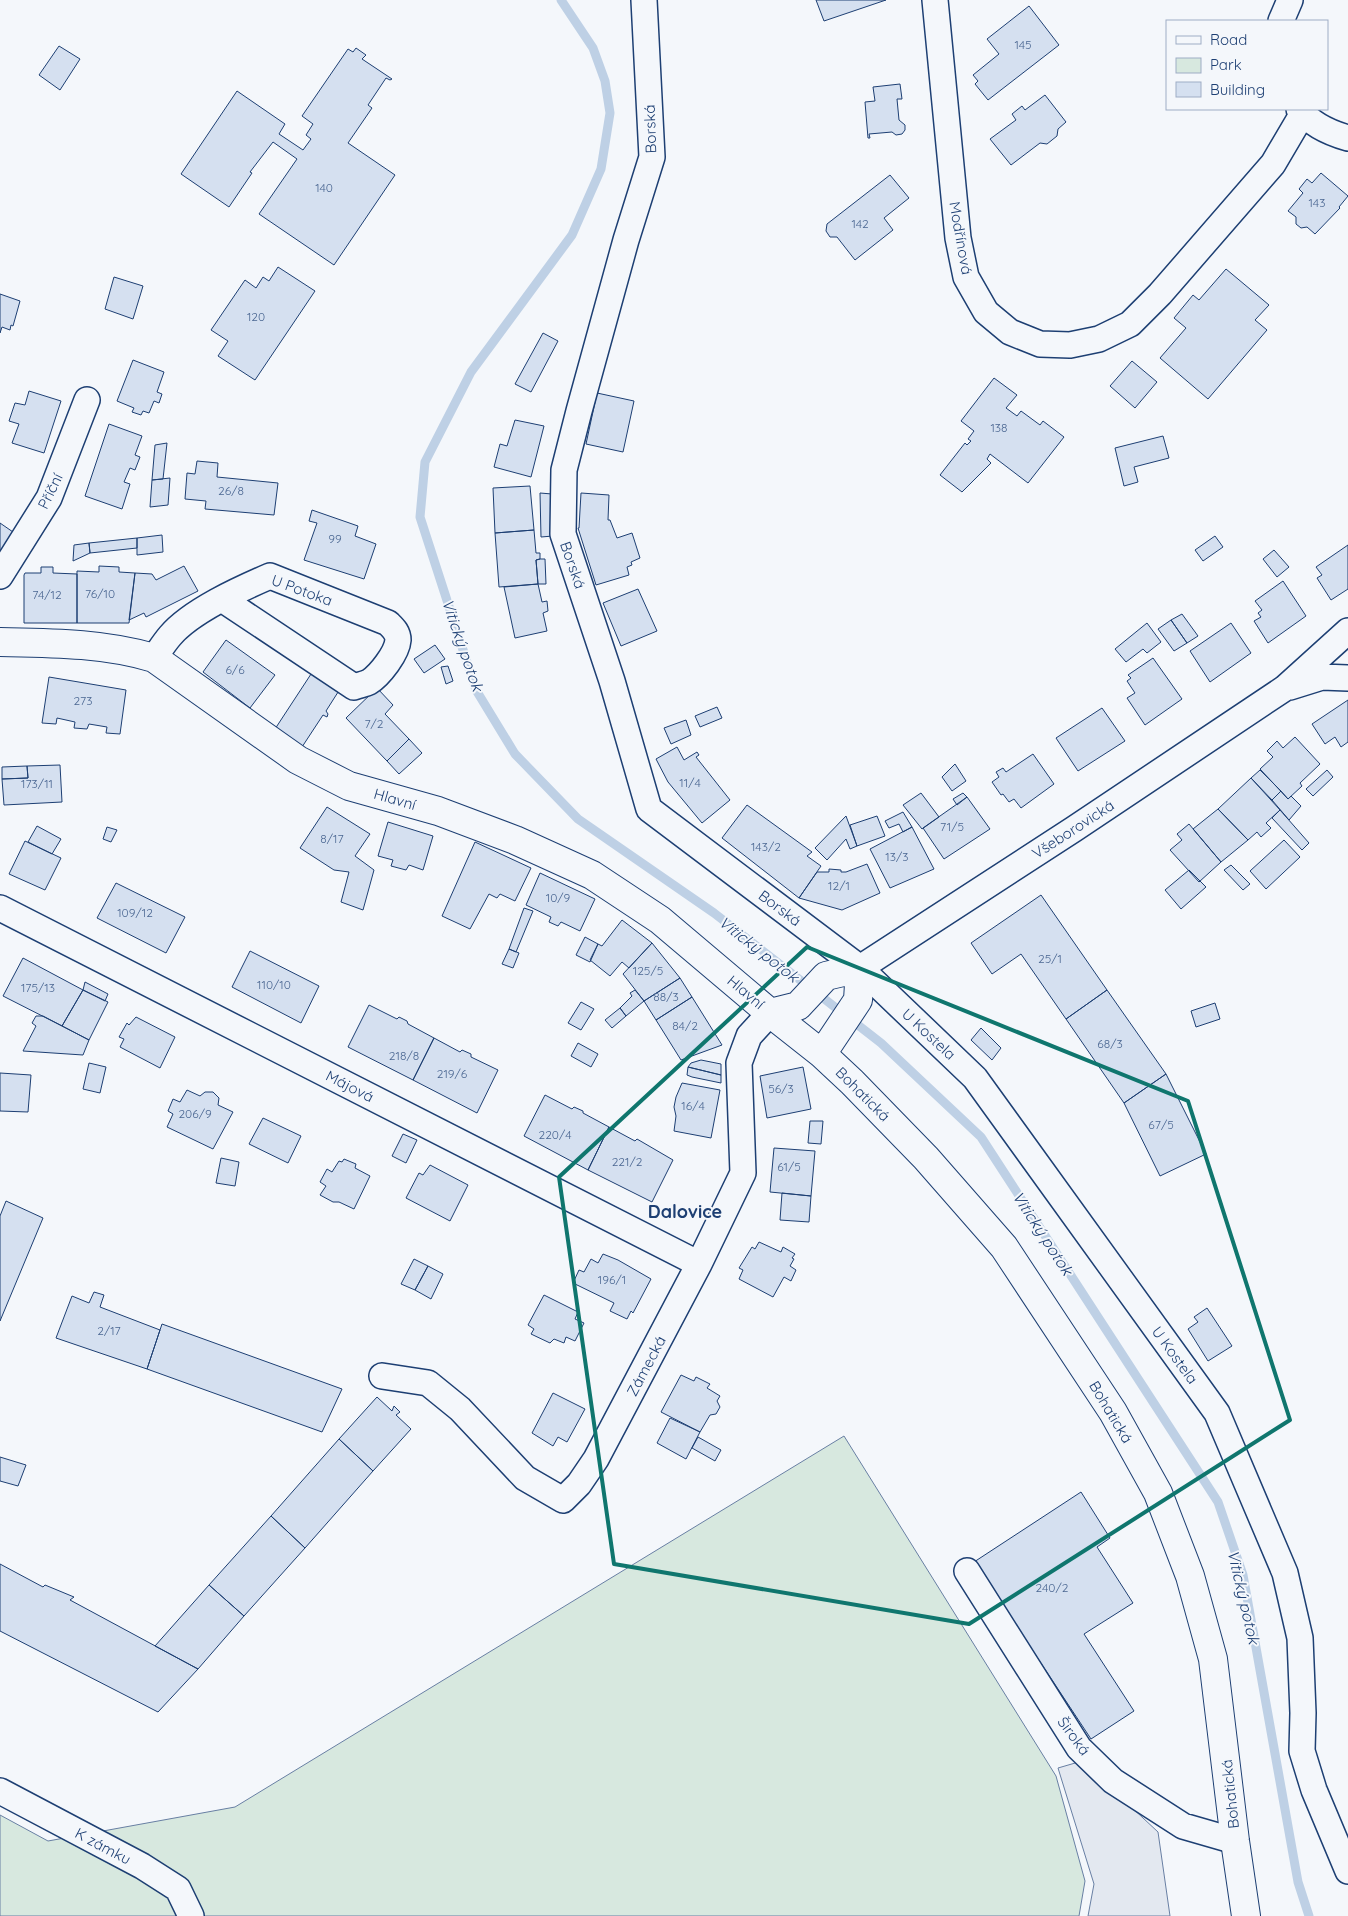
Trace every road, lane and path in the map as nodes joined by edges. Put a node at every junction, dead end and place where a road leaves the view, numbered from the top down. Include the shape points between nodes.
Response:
1 (644, 0) edge
2 (935, 0) edge
3 (1290, 0) edge
4 (1281, 20) edge
5 (1301, 111) edge
6 (1348, 138) edge
7 (87, 400) dead end
8 (0, 576) edge
9 (222, 599) junction
10 (1348, 631) edge
11 (0, 642) edge
12 (154, 658) junction
13 (1348, 678) edge
14 (1285, 688) junction
15 (0, 908) edge
16 (860, 968) junction
17 (770, 1013) junction
18 (828, 1045) junction
19 (699, 1264) junction
20 (382, 1376) dead end
21 (968, 1571) dead end
22 (0, 1791) edge
23 (1235, 1840) junction
24 (1348, 1871) edge
25 (191, 1916) edge
26 (1246, 1916) edge

1 - 16 street, Borská via 652,157 626,240 564,470 562,534 612,681 649,809
2 - 5 street, Modřínová via 958,238 966,277 986,312 1010,332 1040,344 1070,345 1099,339 1130,324 1273,164
3 - 4 street
5 - 6 street via 1332,134
7 - 8 street, Příční via 49,498
9 - 9 street, U Potoka via 354,687 369,682 391,658 398,640 395,629 388,623 270,576
9 - 12 street, U Potoka via 170,635
10 - 14 street, Všeborovická
11 - 12 street, Hlavní via 67,643
12 - 17 street, Hlavní via 298,760 349,786 438,811 516,840 592,875 660,920
13 - 14 street, Všeborovická via 1322,677
14 - 16 street, Všeborovická
15 - 19 street, Májová
16 - 17 street via 826,976 798,1006
16 - 18 street via 858,1000
16 - 24 street, U Kostela via 975,1078 1217,1413 1284,1573 1300,1638 1302,1751 1314,1790
17 - 18 street, Bohatická
17 - 19 street, Zámecká via 749,1036 739,1063 743,1173
18 - 23 street, Bohatická via 852,1082 926,1158 1004,1247 1113,1412 1158,1492 1190,1576 1213,1659
19 - 20 street, Zámecká via 596,1459 580,1484 563,1500 525,1478 460,1409 428,1383
21 - 23 street, Široká via 1079,1748 1113,1781 1183,1826
22 - 25 street, K zámku via 142,1866 178,1889
23 - 26 street, Bohatická

